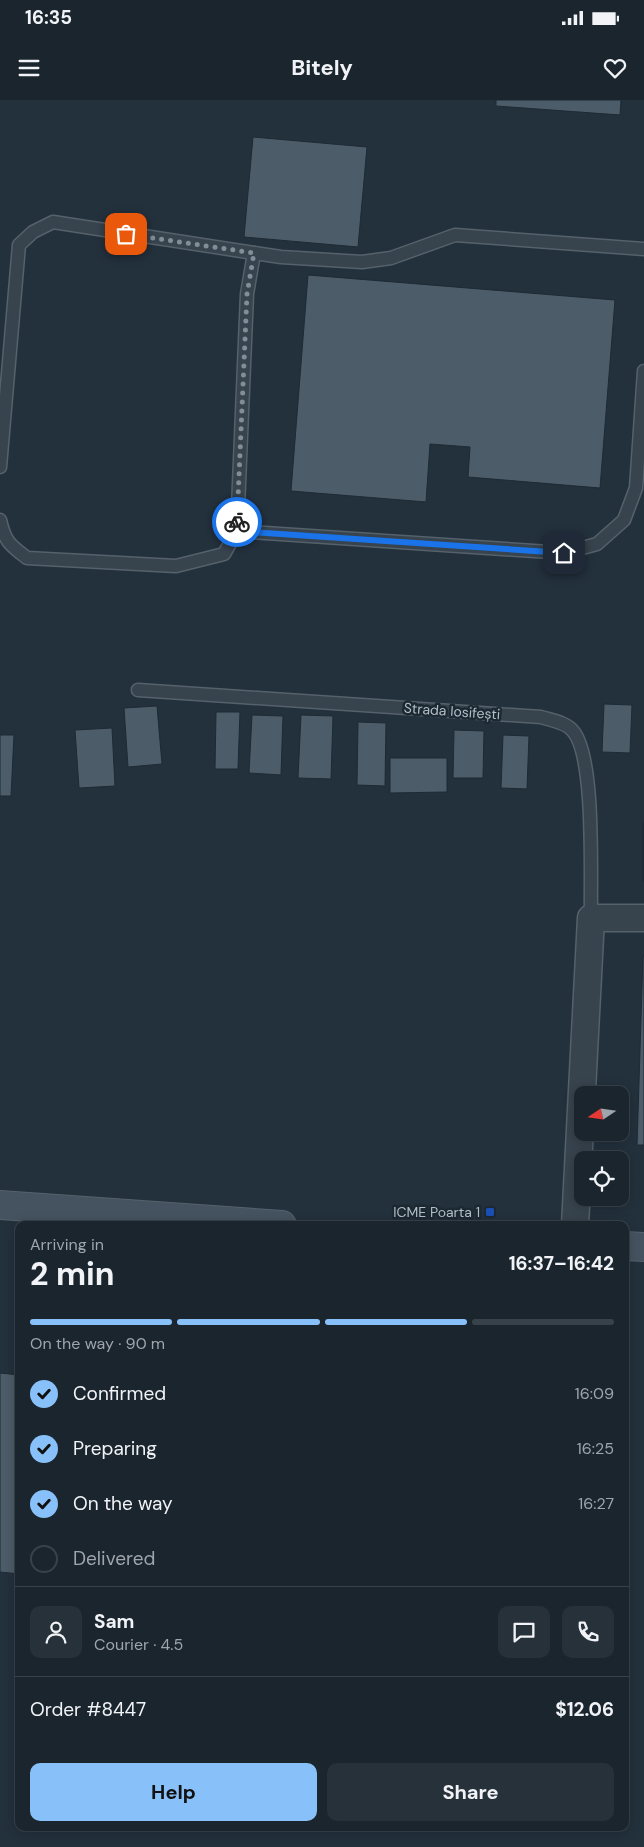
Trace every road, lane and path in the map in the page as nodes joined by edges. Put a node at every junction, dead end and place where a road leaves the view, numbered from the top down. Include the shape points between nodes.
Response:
1 (644, 249) edge
2 (254, 253) junction
3 (644, 371) edge
4 (0, 467) edge
5 (0, 520) edge
6 (237, 531) junction
7 (138, 690) dead end
8 (591, 918) junction
9 (644, 918) edge
10 (0, 1205) edge
11 (226, 1221) edge
12 (575, 1221) edge
13 (629, 1246) edge
14 (644, 1247) edge

1 - 2 lane via 455,235 392,258 362,262
2 - 4 lane via 53,222 33,232 19,245
2 - 6 lane via 247,294
3 - 6 lane via 636,488 624,520 597,544 564,553
5 - 6 lane via 4,537 27,558 176,566 224,554
7 - 8 lane, Strada Iosifești via 541,717 572,728 581,741 589,799
8 - 9 street
8 - 12 street, Strada Iosifești
10 - 11 main road
13 - 14 main road

